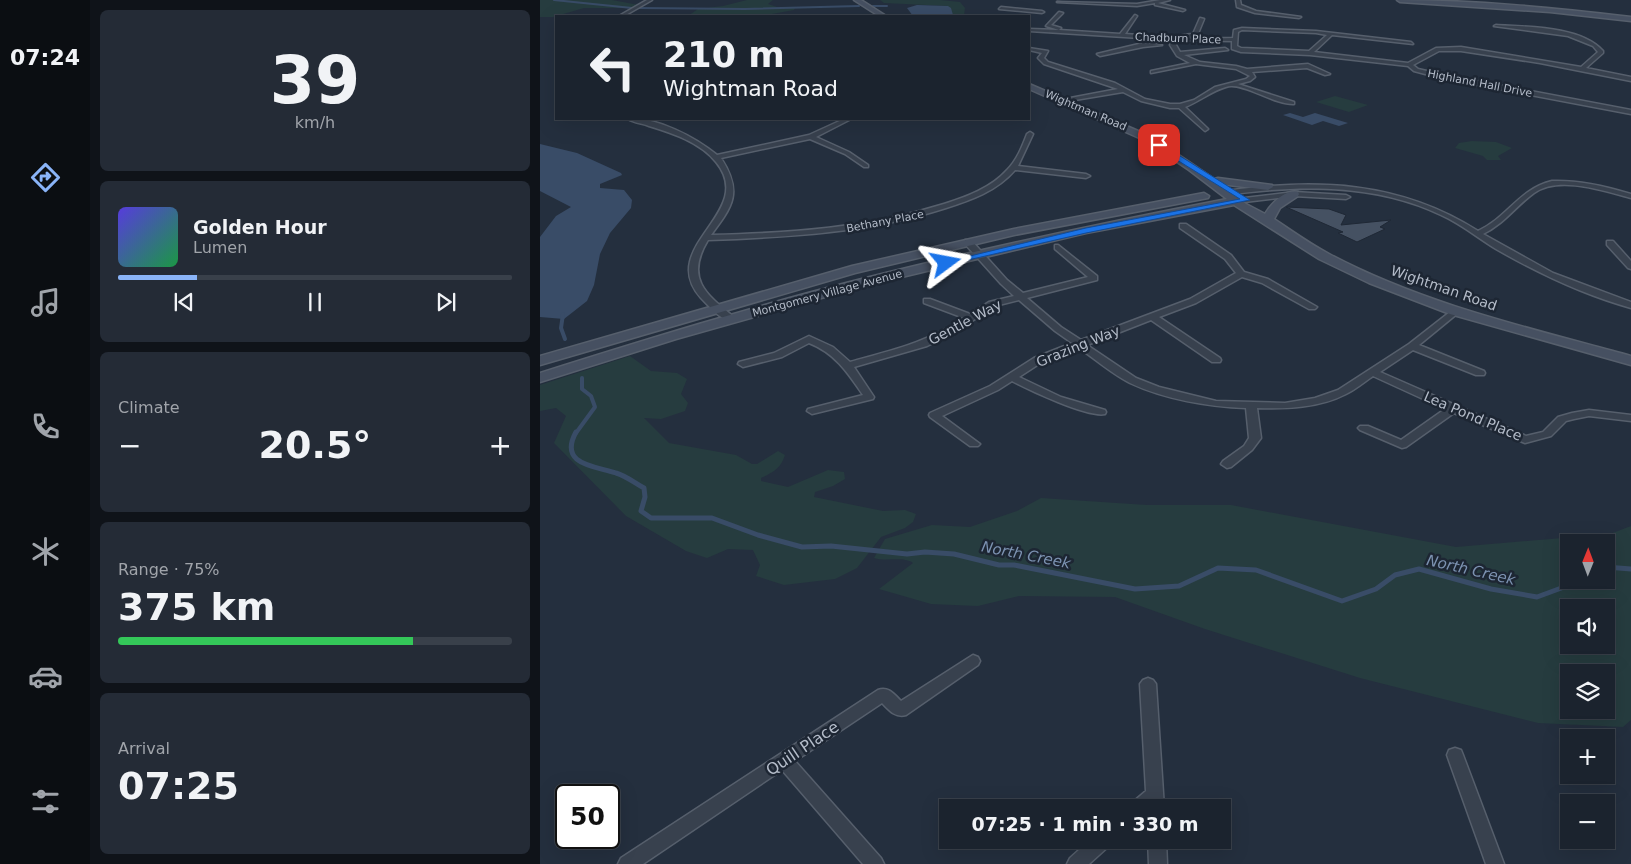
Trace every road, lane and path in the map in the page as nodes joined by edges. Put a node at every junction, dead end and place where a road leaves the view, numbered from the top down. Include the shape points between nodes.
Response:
1 (650, 0) edge
2 (857, 0) edge
3 (1168, 0) edge
4 (1238, 0) edge
5 (1287, 0) edge
6 (1400, 0) edge
7 (1060, 1) edge
8 (1437, 1) edge
9 (1309, 2) dead end
10 (1156, 3) junction
11 (1001, 8) dead end
12 (1047, 9) junction
13 (1183, 10) dead end
14 (1247, 10) junction
15 (1240, 12) dead end
16 (1061, 13) dead end
17 (623, 15) edge
18 (881, 15) edge
19 (1136, 16) dead end
20 (1030, 18) edge
21 (1299, 18) dead end
22 (1202, 19) dead end
23 (1631, 19) edge
24 (1496, 26) dead end
25 (1030, 30) edge
26 (1122, 34) junction
27 (1332, 34) junction
28 (1235, 39) junction
29 (1174, 42) junction
30 (1411, 43) dead end
31 (1030, 50) edge
32 (1225, 50) dead end
33 (1310, 53) junction
34 (1100, 54) dead end
35 (1179, 54) junction
36 (1196, 63) junction
37 (1408, 65) junction
38 (1582, 69) junction
39 (1248, 71) junction
40 (1152, 72) dead end
41 (1327, 74) dead end
42 (1631, 79) edge
43 (1230, 84) junction
44 (1030, 86) edge
45 (1125, 91) junction
46 (1068, 102) junction
47 (1292, 103) dead end
48 (1181, 106) junction
49 (1631, 112) edge
50 (645, 120) edge
51 (846, 120) edge
52 (1205, 129) dead end
53 (1030, 134) dead end
54 (811, 137) junction
55 (717, 157) junction
56 (866, 166) dead end
57 (1013, 168) junction
58 (1194, 168) junction
59 (1086, 176) dead end
60 (1206, 179) junction
61 (1218, 181) junction
62 (1268, 187) junction
63 (1294, 194) junction
64 (1236, 196) junction
65 (1631, 196) edge
66 (1184, 200) junction
67 (1194, 209) junction
68 (1264, 218) junction
69 (1183, 226) dead end
70 (1477, 234) junction
71 (706, 238) junction
72 (968, 242) junction
73 (1610, 242) dead end
74 (1058, 246) dead end
75 (980, 255) junction
76 (1631, 266) edge
77 (1240, 274) junction
78 (1021, 296) junction
79 (927, 301) dead end
80 (1631, 305) edge
81 (1312, 307) dead end
82 (718, 308) junction
83 (1455, 311) junction
84 (969, 317) junction
85 (1153, 317) junction
86 (732, 319) junction
87 (1080, 343) junction
88 (1412, 346) junction
89 (1216, 360) dead end
90 (540, 361) edge
91 (1631, 361) edge
92 (742, 364) dead end
93 (849, 365) junction
94 (1372, 372) junction
95 (1480, 374) dead end
96 (1011, 377) junction
97 (540, 378) edge
98 (1251, 406) junction
99 (1452, 409) junction
100 (812, 411) dead end
101 (1101, 412) dead end
102 (1631, 418) edge
103 (1364, 428) dead end
104 (974, 444) dead end
105 (1227, 464) dead end
106 (973, 661) dead end
107 (1148, 684) dead end
108 (1455, 755) dead end
109 (784, 761) junction
110 (1155, 799) edge
111 (1093, 849) edge
112 (1157, 849) edge
113 (627, 864) edge
114 (875, 864) edge
115 (1076, 864) edge
116 (1158, 864) edge
117 (1495, 864) edge

1 - 17 street
2 - 18 main road
3 - 10 street
4 - 14 street via 1239,6
5 - 9 street
6 - 8 main road
7 - 10 street via 1122,5
7 - 12 street
8 - 23 main road
10 - 13 street
11 - 12 street
12 - 20 street
14 - 15 street
14 - 21 street
16 - 26 street, Chadburn Place via 1049,28
19 - 26 street, Chadburn Place
22 - 26 street, Chadburn Place via 1192,36
24 - 38 street via 1560,33 1590,42 1601,52
25 - 26 street, Chadburn Place
26 - 29 street, Chadburn Place
27 - 28 street, Chadburn Place via 1242,29 1236,31
27 - 30 street, Chadburn Place
27 - 33 street
28 - 29 street, Chadburn Place
28 - 33 street, Chadburn Place via 1236,49
29 - 34 street
29 - 35 street
31 - 45 street via 1046,52 1041,58 1046,63 1113,84
32 - 35 street
33 - 37 street, Chadburn Place
35 - 36 street
36 - 39 street
36 - 40 street
37 - 38 street, Highland Hall Drive via 1438,49 1447,48
37 - 49 street, Highland Hall Drive via 1440,76
38 - 42 street, Highland Hall Drive
39 - 41 street via 1308,66
39 - 43 street via 1252,78
43 - 47 street
43 - 48 street
44 - 46 main road, Wightman Road
45 - 46 street
45 - 48 street via 1153,103
46 - 58 main road, Wightman Road via 1126,126
48 - 52 street
50 - 55 street via 701,144
51 - 54 street
53 - 57 street, Bethany Place
54 - 55 street
54 - 56 street via 848,152
55 - 71 street via 728,176 730,191 726,208
57 - 59 street
57 - 71 street, Bethany Place via 997,183 975,196 896,220 817,233
58 - 60 main road, Wightman Road
58 - 61 main road, Wightman Road
60 - 64 main road, Wightman Road
60 - 66 main road via 1199,190
61 - 62 main road
61 - 64 main road, Wightman Road
62 - 64 street
62 - 70 street via 1330,187 1382,194 1443,213
63 - 64 street
63 - 68 main road
63 - 70 street via 1335,195 1402,206 1439,217
64 - 66 main road, Montgomery Village Avenue
64 - 67 main road, Montgomery Village Avenue
64 - 68 main road, Wightman Road
65 - 70 street via 1589,186 1546,184 1532,190 1489,229
66 - 72 main road, Montgomery Village Avenue
67 - 68 main road via 1226,210
67 - 75 main road, Montgomery Village Avenue
68 - 83 main road, Wightman Road via 1323,256 1373,280
69 - 77 street via 1228,256
70 - 80 street via 1566,282
71 - 82 street via 695,256 692,272 697,289
72 - 75 street
72 - 82 main road, Montgomery Village Avenue via 852,270
73 - 76 street
74 - 78 street, Gentle Way via 1094,278
75 - 78 street
75 - 86 main road, Montgomery Village Avenue via 861,283
77 - 81 street via 1265,281
77 - 85 street, Grazing Way via 1193,301
78 - 84 street, Gentle Way via 992,304
78 - 87 street via 1058,329
79 - 84 street
82 - 86 street
82 - 90 main road, Montgomery Village Avenue
83 - 88 street
83 - 91 main road, Wightman Road
84 - 93 street, Gentle Way via 949,332 924,344
85 - 87 street, Grazing Way
85 - 89 street
86 - 97 main road, Montgomery Village Avenue
87 - 96 street, Grazing Way via 1038,360
87 - 98 street via 1132,380 1155,389 1216,404
88 - 94 street
88 - 95 street
92 - 93 street via 778,355 809,339 825,344
93 - 100 street via 869,396
94 - 98 street via 1342,392 1317,401 1285,406
94 - 99 street, Lea Pond Place
96 - 101 street via 1057,399
96 - 104 street, Grazing Way via 934,415
98 - 105 street via 1255,438 1248,448
99 - 102 street, Lea Pond Place via 1525,440 1547,434 1562,419 1572,416 1589,413
99 - 103 street via 1402,445
106 - 109 street, Quill Place via 900,710 883,694
107 - 110 street
108 - 117 street
109 - 113 street, Quill Place
109 - 114 street
111 - 115 street
112 - 116 street

